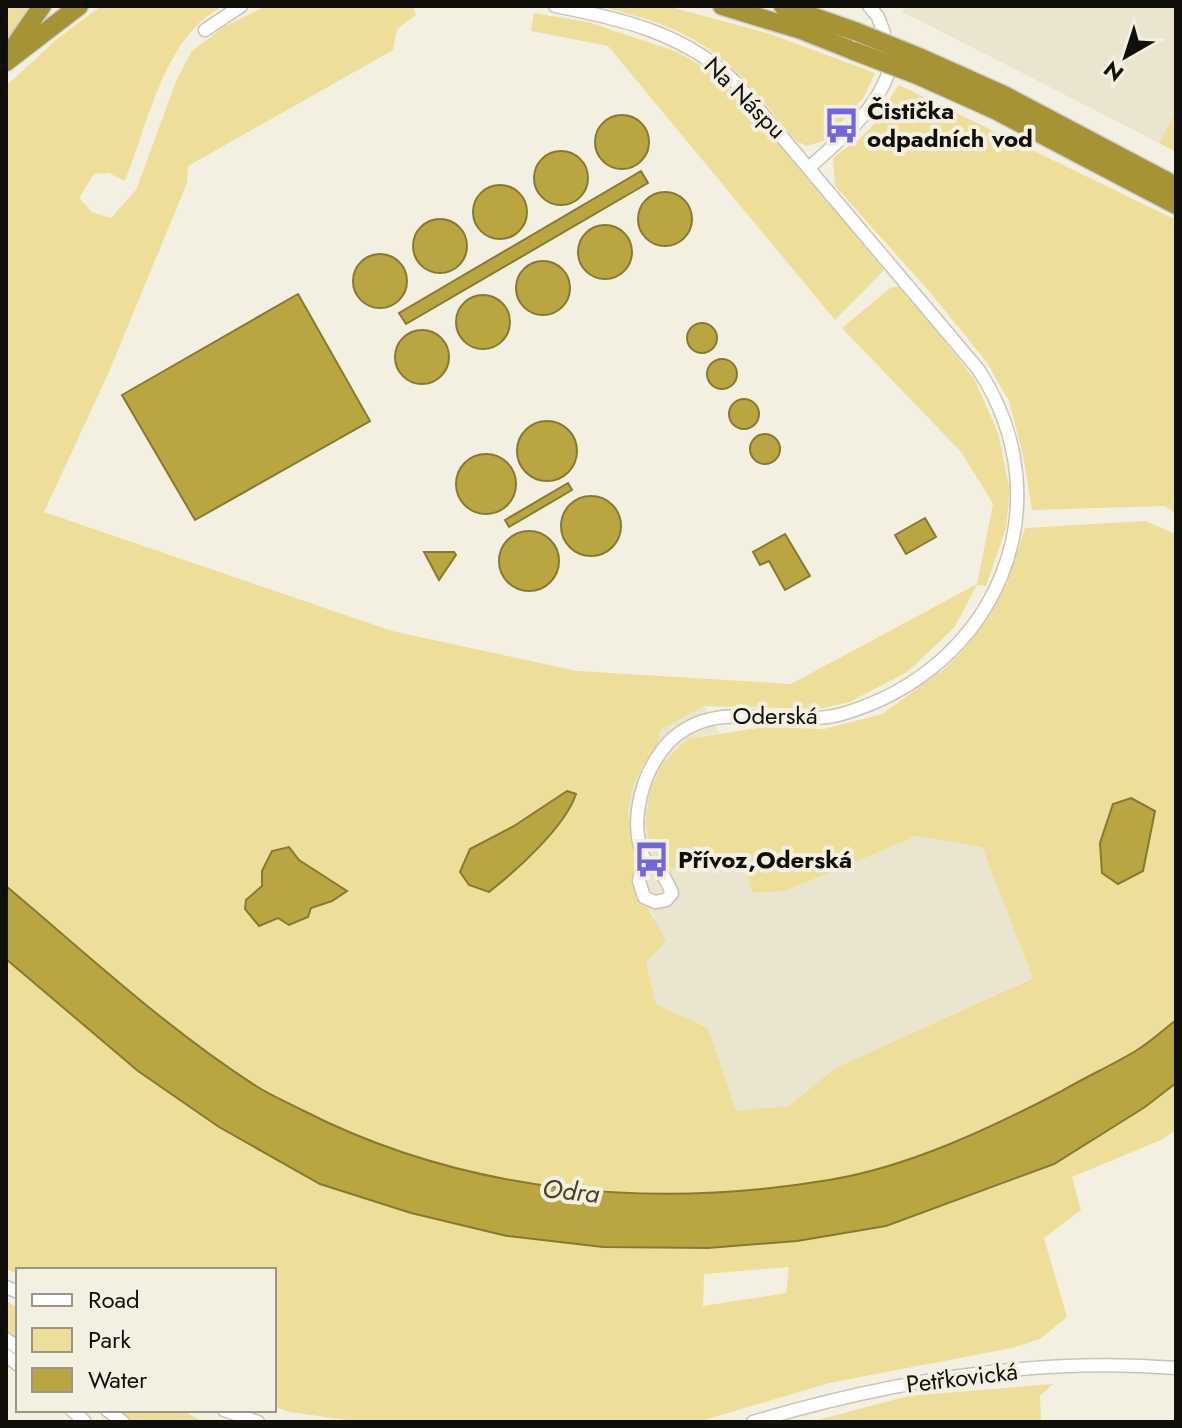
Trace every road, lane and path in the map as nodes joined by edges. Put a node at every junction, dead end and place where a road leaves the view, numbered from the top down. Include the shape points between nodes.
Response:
1 (42, 6) edge
2 (79, 6) edge
3 (241, 6) edge
4 (555, 6) edge
5 (713, 6) edge
6 (722, 6) edge
7 (783, 6) edge
8 (869, 6) edge
9 (799, 9) edge
10 (744, 12) junction
11 (205, 30) dead end
12 (884, 33) dead end
13 (6, 59) edge
14 (918, 66) junction
15 (888, 74) dead end
16 (810, 167) junction
17 (1176, 186) edge
18 (1176, 205) edge
19 (644, 860) dead end
20 (1176, 1368) edge
21 (230, 1412) edge
22 (258, 1422) edge
23 (753, 1422) edge

1 - 13 highway
2 - 13 highway
3 - 11 street
4 - 16 street, Na Náspu via 649,28 695,49 739,86
5 - 10 highway
6 - 10 highway
7 - 9 highway
8 - 12 street
9 - 14 highway, bridge via 857,32
10 - 14 highway, bridge via 854,51
14 - 17 highway via 1004,95
14 - 18 highway
15 - 16 street via 868,110
16 - 19 street, Oderská via 972,360 992,391 1015,465 1015,528 997,584 978,619 941,662 909,686 827,717 724,716 677,735 655,760 641,794 638,823
20 - 23 street, Petřkovická via 1074,1367 946,1378 839,1397
21 - 22 street

